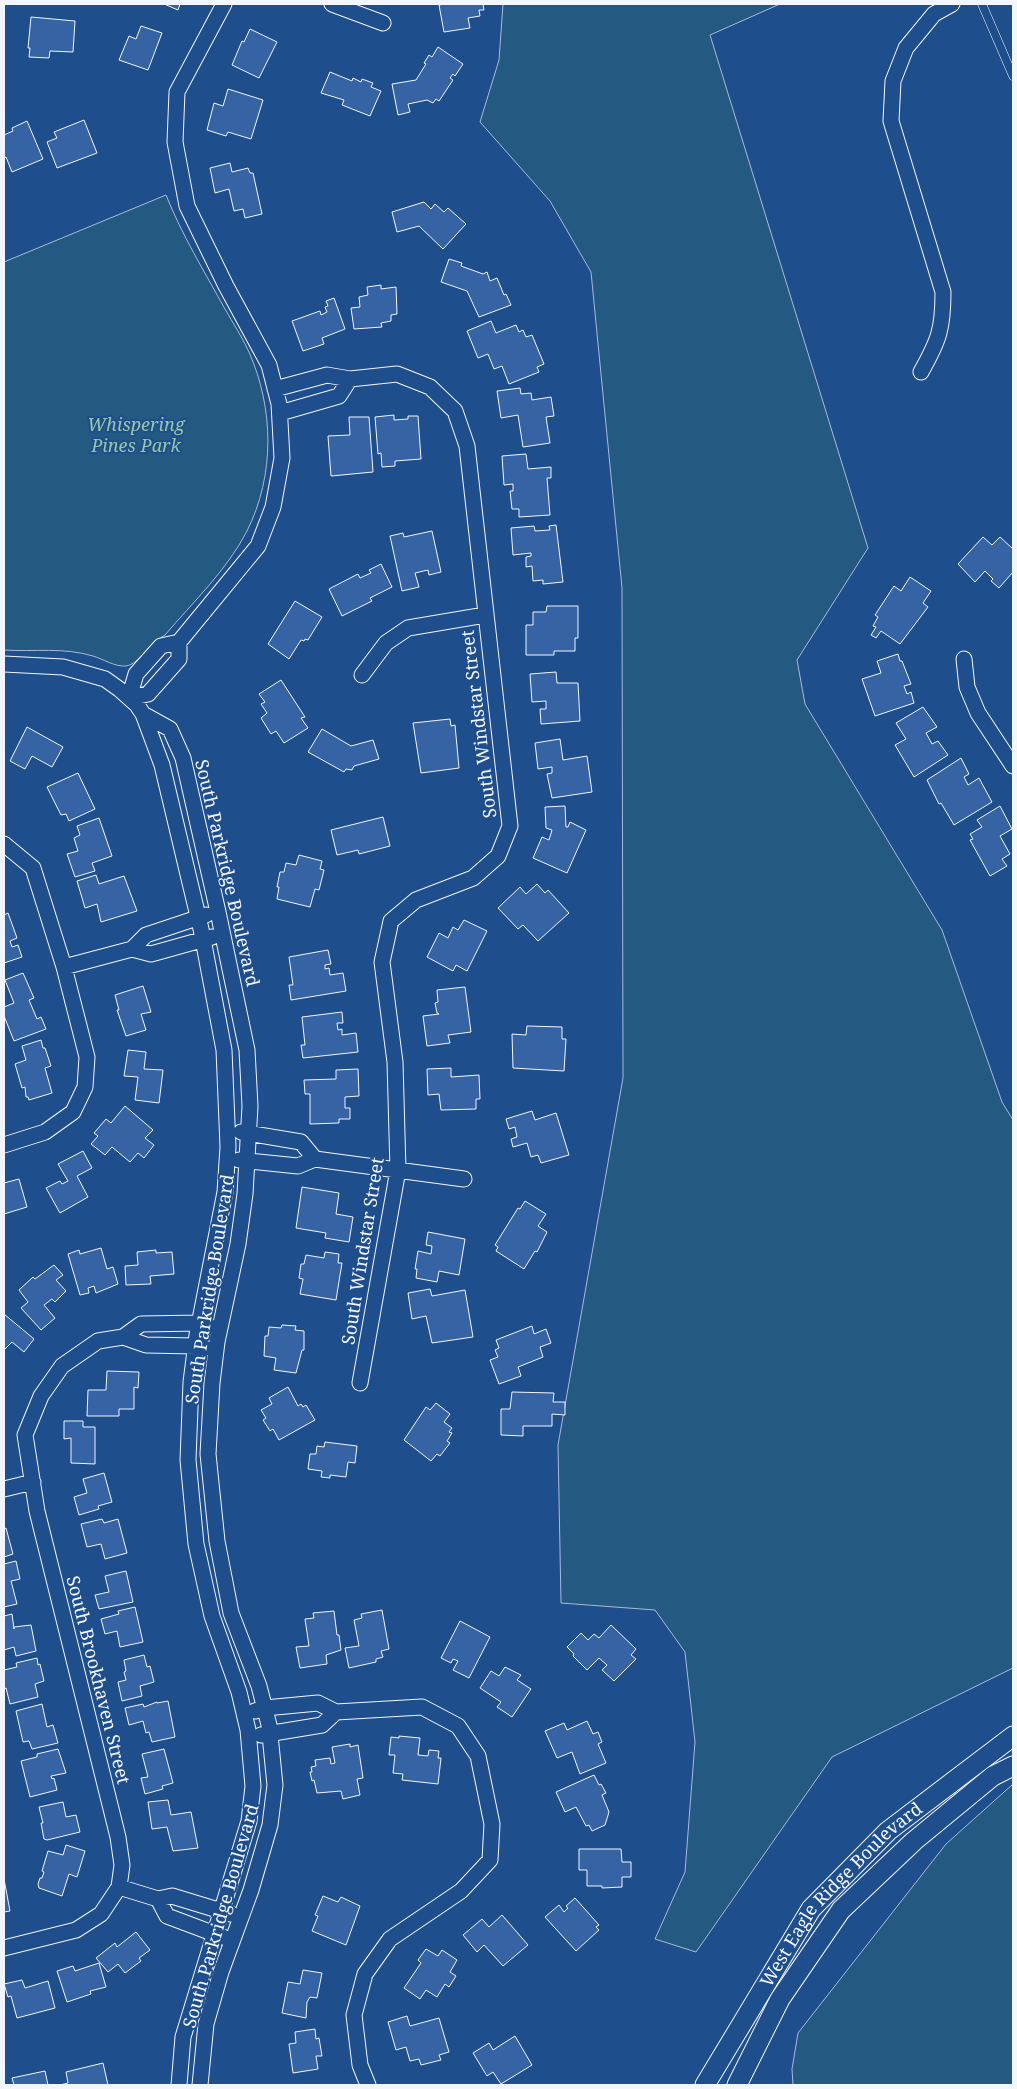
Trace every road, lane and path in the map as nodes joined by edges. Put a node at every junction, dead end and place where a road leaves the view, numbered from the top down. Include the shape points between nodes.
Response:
1 (224, 4) edge
2 (332, 4) edge
3 (952, 4) edge
4 (982, 4) edge
5 (383, 23) dead end
6 (1013, 76) edge
7 (921, 372) dead end
8 (350, 379) junction
9 (275, 389) junction
10 (280, 413) junction
11 (485, 615) junction
12 (179, 642) junction
13 (964, 659) dead end
14 (4, 664) edge
15 (362, 675) dead end
16 (128, 698) junction
17 (143, 714) junction
18 (1013, 766) edge
19 (4, 844) edge
20 (218, 912) junction
21 (198, 918) junction
22 (223, 934) junction
23 (203, 940) junction
24 (132, 949) junction
25 (64, 967) junction
26 (228, 1129) junction
27 (249, 1133) junction
28 (4, 1145) edge
29 (228, 1159) junction
30 (315, 1159) junction
31 (248, 1162) junction
32 (398, 1170) junction
33 (464, 1179) dead end
34 (200, 1323) junction
35 (219, 1330) junction
36 (123, 1337) junction
37 (196, 1346) junction
38 (216, 1350) junction
39 (360, 1383) dead end
40 (32, 1482) junction
41 (4, 1489) edge
42 (265, 1708) junction
43 (336, 1712) junction
44 (244, 1714) junction
45 (270, 1733) junction
46 (1013, 1736) edge
47 (250, 1739) junction
48 (1013, 1766) edge
49 (119, 1887) junction
50 (158, 1899) junction
51 (222, 1911) junction
52 (241, 1918) junction
53 (214, 1933) junction
54 (232, 1940) junction
55 (4, 1948) edge
56 (179, 2085) edge
57 (200, 2085) edge
58 (368, 2085) edge
59 (705, 2085) edge
60 (737, 2085) edge

1 - 9 street via 177,92 175,142 188,206 269,365
2 - 5 street
3 - 7 street via 934,14 906,48 893,81 891,121 943,292 943,320 936,344
4 - 6 lane
8 - 9 street, South Windstar Street via 327,375
8 - 10 street via 339,396
8 - 11 street, South Windstar Street via 397,374 430,387 455,411 467,446
9 - 10 street
10 - 12 street via 282,458 273,507 258,546
11 - 15 street via 408,628 386,643
11 - 32 street, South Windstar Street via 510,826 498,856 472,878 416,900 391,921 382,962 395,1062
12 - 16 street via 162,646 136,674
12 - 16 street via 179,659 148,694
13 - 18 street via 967,687 978,713
14 - 16 street, South Parkridge Boulevard via 63,667 105,679
16 - 17 street, South Parkridge Boulevard
17 - 20 street, South Parkridge Boulevard via 170,729 183,758
17 - 21 street, South Parkridge Boulevard via 162,765
19 - 25 street via 33,868
20 - 21 street
20 - 22 street, South Parkridge Boulevard
21 - 23 street, South Parkridge Boulevard
21 - 24 street via 146,935
22 - 23 street
22 - 27 street, South Parkridge Boulevard via 247,1050
23 - 24 street via 151,954
23 - 26 street, South Parkridge Boulevard via 224,1050
24 - 25 street
25 - 28 street via 87,1057 85,1087 73,1112 45,1132
26 - 27 street
26 - 29 street, South Parkridge Boulevard
27 - 30 street via 301,1142
27 - 31 street, South Parkridge Boulevard
29 - 31 street
29 - 34 street, South Parkridge Boulevard via 217,1240
30 - 31 street via 298,1166
30 - 32 street
31 - 35 street, South Parkridge Boulevard via 238,1244
32 - 33 street
32 - 39 street, South Windstar Street
34 - 35 street
34 - 36 street via 141,1324
34 - 37 street, South Parkridge Boulevard
35 - 38 street, South Parkridge Boulevard
36 - 37 street via 146,1345
36 - 40 street, South Brookhaven Street via 98,1341 62,1366 41,1396 25,1436
37 - 38 street
37 - 44 street, South Parkridge Boulevard via 190,1382 188,1460 196,1544 212,1616
38 - 42 street, South Parkridge Boulevard via 208,1454 217,1541 231,1612
40 - 41 street
40 - 49 street, South Brookhaven Street via 118,1837 122,1865
42 - 43 street via 318,1703
42 - 44 street
42 - 45 street, South Parkridge Boulevard
43 - 45 street via 322,1725
43 - 58 street via 422,1707 458,1726 478,1756 492,1824 490,1860 461,1891 390,1939 365,1974 354,2015 360,2065
44 - 47 street, South Parkridge Boulevard
45 - 47 street
45 - 52 street, South Parkridge Boulevard via 275,1785 270,1825
46 - 59 street, West Eagle Ridge Boulevard via 888,1832 811,1909
47 - 51 street, South Parkridge Boulevard via 254,1786 249,1821
48 - 60 street, West Eagle Ridge Boulevard via 993,1776 914,1841 841,1910 780,1999
49 - 50 street
49 - 55 street via 101,1914 76,1930
50 - 51 street via 172,1896
50 - 53 street via 167,1916
51 - 52 street
51 - 53 street, South Parkridge Boulevard
52 - 54 street, South Parkridge Boulevard
53 - 54 street
53 - 56 street, South Parkridge Boulevard via 183,2037
54 - 57 street, South Parkridge Boulevard via 206,2024

